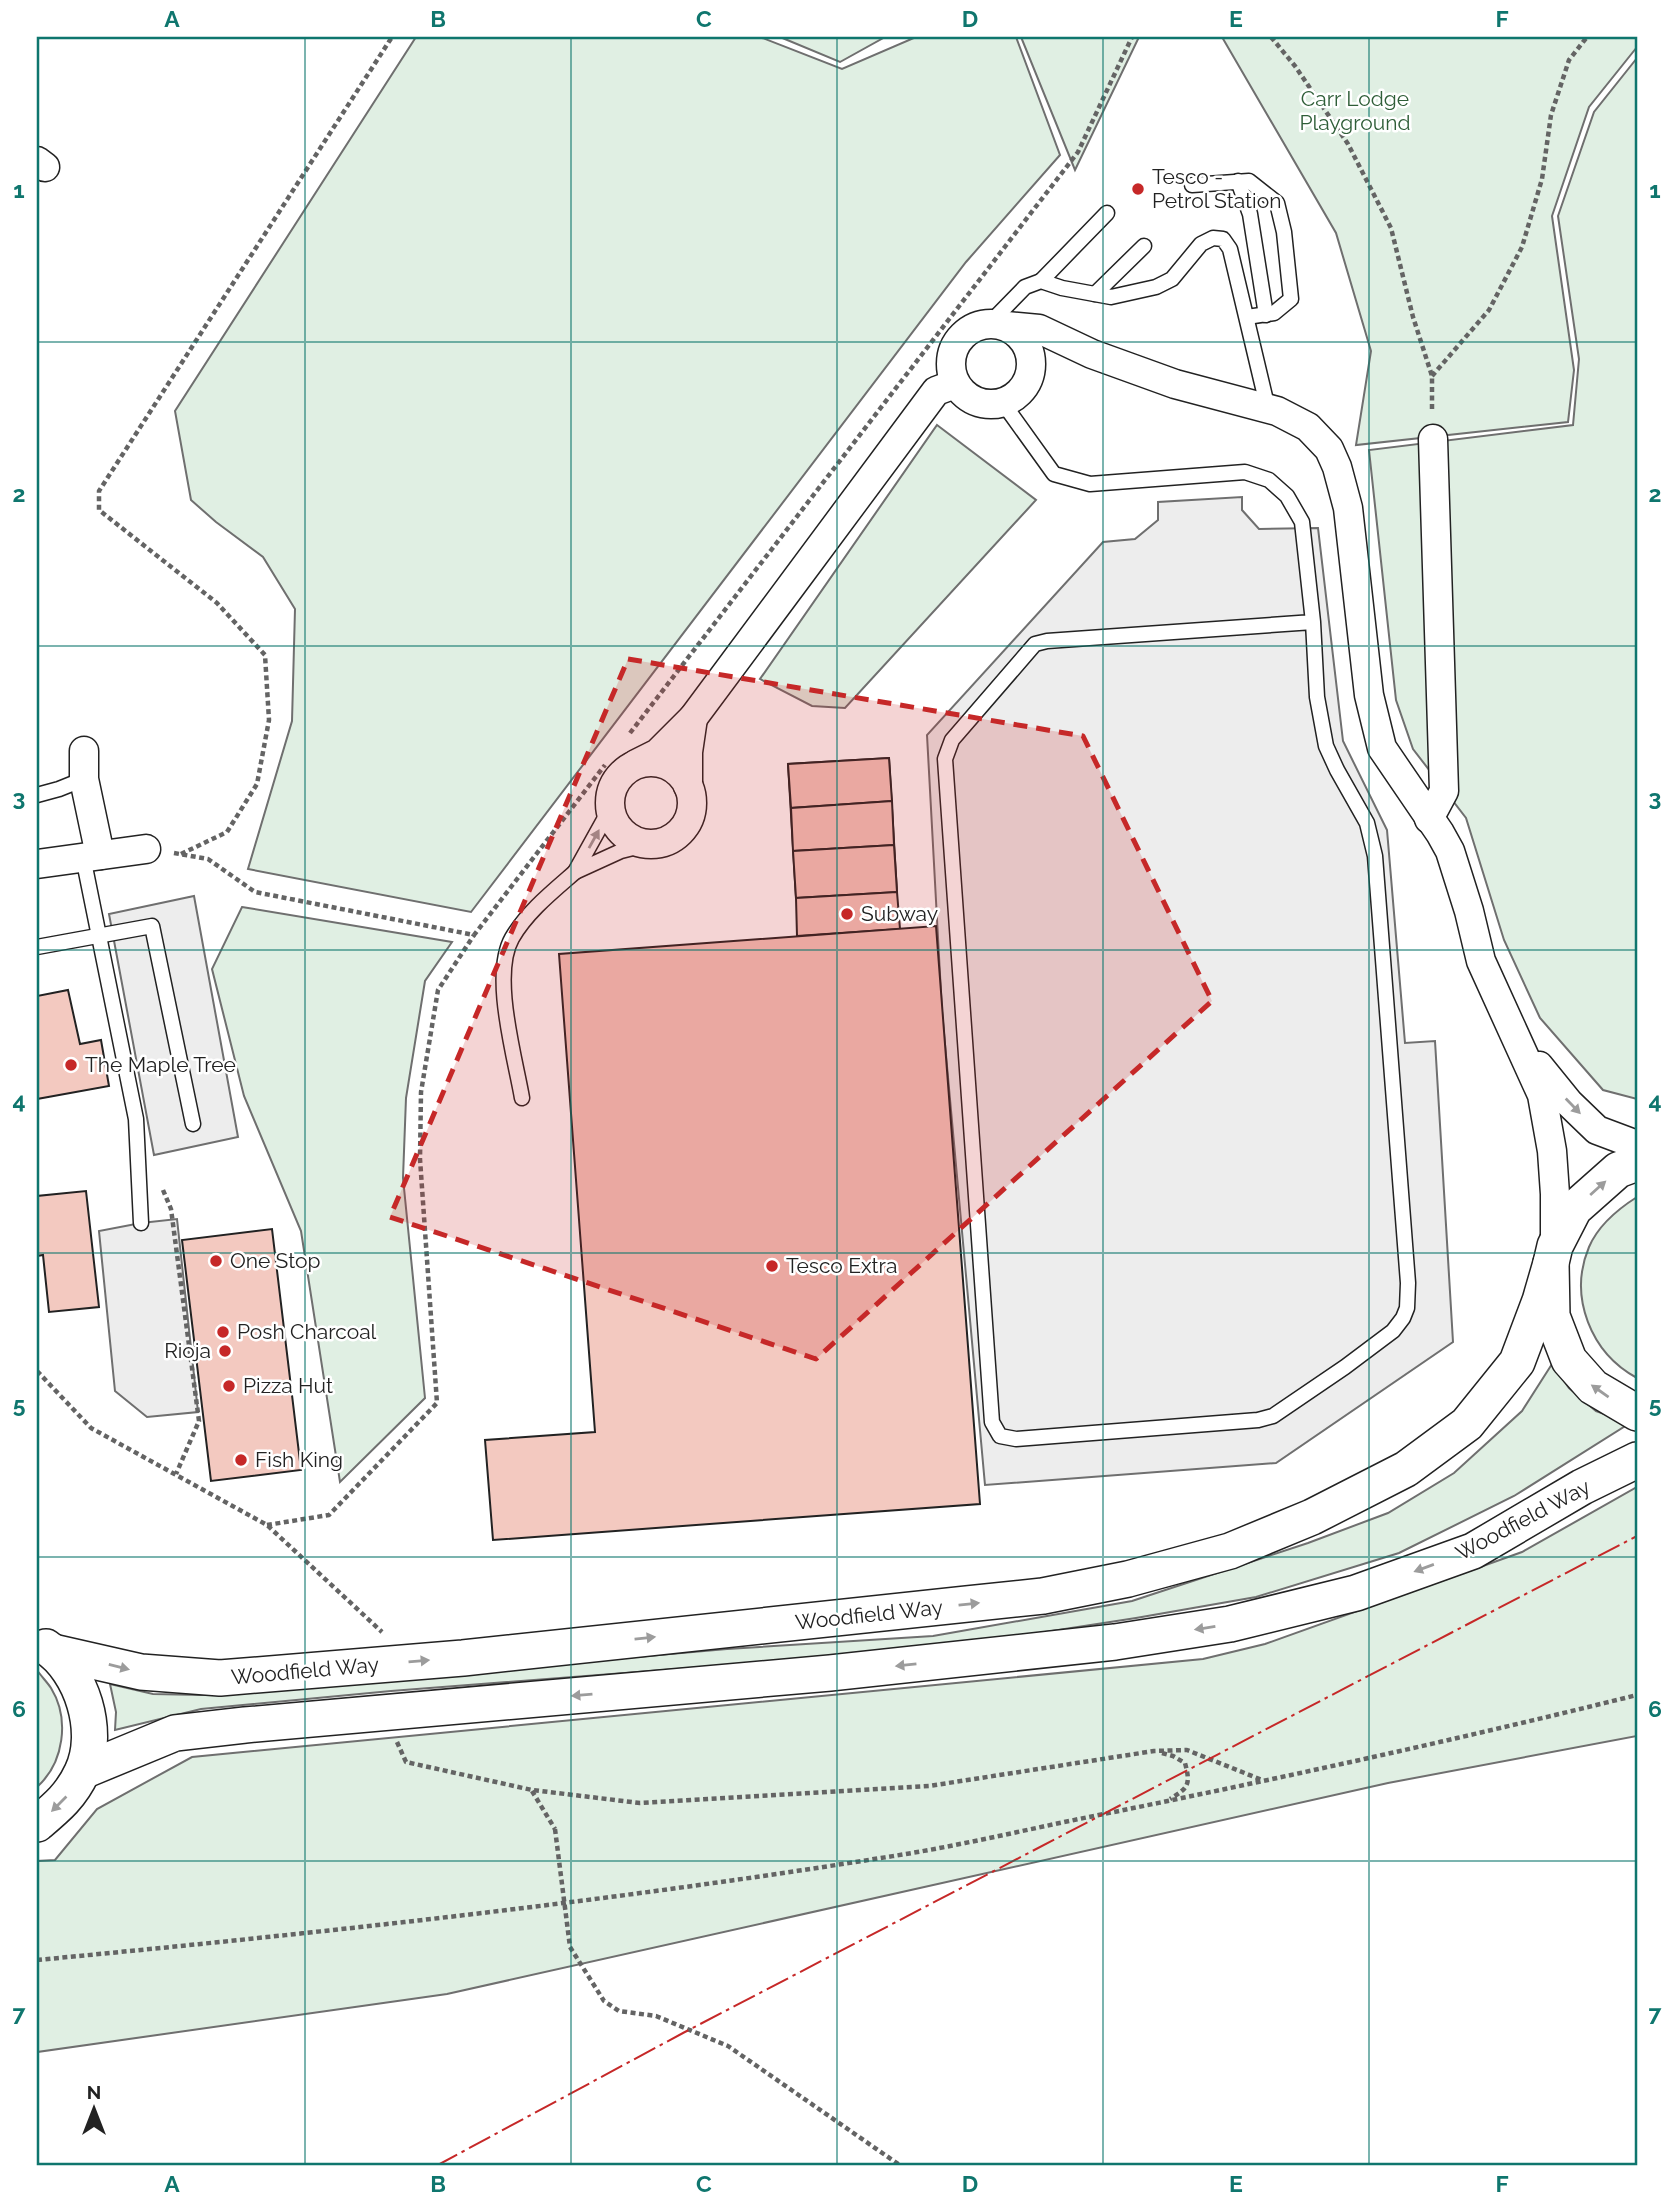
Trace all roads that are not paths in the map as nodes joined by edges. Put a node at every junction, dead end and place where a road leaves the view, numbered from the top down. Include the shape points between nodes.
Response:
1 (1238, 181) junction
2 (1192, 185) dead end
3 (1107, 213) dead end
4 (1144, 246) dead end
5 (1041, 281) junction
6 (1095, 294) junction
7 (1266, 315) junction
8 (1248, 317) junction
9 (997, 325) junction
10 (1092, 354) junction
11 (956, 384) junction
12 (1027, 384) junction
13 (1003, 403) junction
14 (1268, 409) junction
15 (1433, 439) road end
16 (1313, 622) junction
17 (693, 718) junction
18 (84, 751) dead end
19 (622, 762) junction
20 (84, 779) junction
21 (688, 786) junction
22 (37, 795) edge
23 (610, 809) junction
24 (1429, 819) junction
25 (649, 844) junction
26 (146, 849) road end
27 (91, 856) junction
28 (37, 864) edge
29 (575, 872) junction
30 (99, 935) junction
31 (37, 947) edge
32 (1513, 1034) junction
33 (522, 1098) dead end
34 (193, 1125) dead end
35 (1637, 1145) edge
36 (1637, 1163) edge
37 (141, 1223) dead end
38 (1553, 1255) junction
39 (1637, 1413) edge
40 (1637, 1460) edge
41 (45, 1647) edge
42 (83, 1771) junction
43 (37, 1824) edge

1 - 2 lane
1 - 7 lane via 1250,214
1 - 7 lane via 1249,181 1277,203 1284,232 1291,299
3 - 5 lane
4 - 6 lane
5 - 6 lane
5 - 9 lane via 1026,286
6 - 8 lane via 1111,297 1156,287 1172,279 1201,244 1223,239 1230,249
7 - 8 lane
8 - 14 lane
9 - 10 street via 1039,329
9 - 11 street via 973,328 958,341 950,367
9 - 12 street via 1017,333 1027,344 1031,356
10 - 12 street via 1059,356
10 - 14 street via 1175,384
11 - 13 street via 976,402
11 - 17 street via 936,391
12 - 13 street
13 - 16 lane via 1054,474 1090,484 1245,472 1269,480 1287,496 1301,522
14 - 24 street via 1308,427 1329,449 1337,467 1348,508 1369,695 1382,748
15 - 24 street via 1444,791
16 - 16 lane via 1317,697 1326,746 1367,823 1375,856 1407,1308 1393,1331 1273,1416 1016,1439 1000,1436 992,1422 944,759 952,740 1035,644
17 - 19 street via 658,753
17 - 21 street
18 - 20 street
19 - 21 street via 673,768
19 - 23 street via 610,794
20 - 22 lane
20 - 27 street
21 - 25 street via 692,808 683,829 672,839
23 - 25 street via 623,833
29 -> 23 lane
24 - 32 street via 1450,851 1481,961
25 - 29 lane via 621,850
26 - 27 street
27 - 28 street
27 - 30 lane
29 - 33 lane via 520,925 504,962 503,990
30 - 31 lane
30 - 34 lane via 152,926
30 - 37 lane via 136,1119
32 -> 35 street via 1597,1130
32 - 38 street via 1542,1095 1555,1194
38 -> 36 street, Woodfield Way via 1574,1209 1618,1170
39 -> 38 street via 1593,1387 1570,1360 1552,1316
41 -> 38 street, Woodfield Way via 141,1672 220,1678 1043,1596 1128,1579 1230,1551 1312,1517 1406,1469 1467,1424 1517,1362
40 -> 42 street, Woodfield Way via 1473,1551 1356,1593 1230,1624 1115,1642 830,1673 175,1733
41 - 42 street via 76,1680 89,1715
42 -> 43 street via 64,1802

